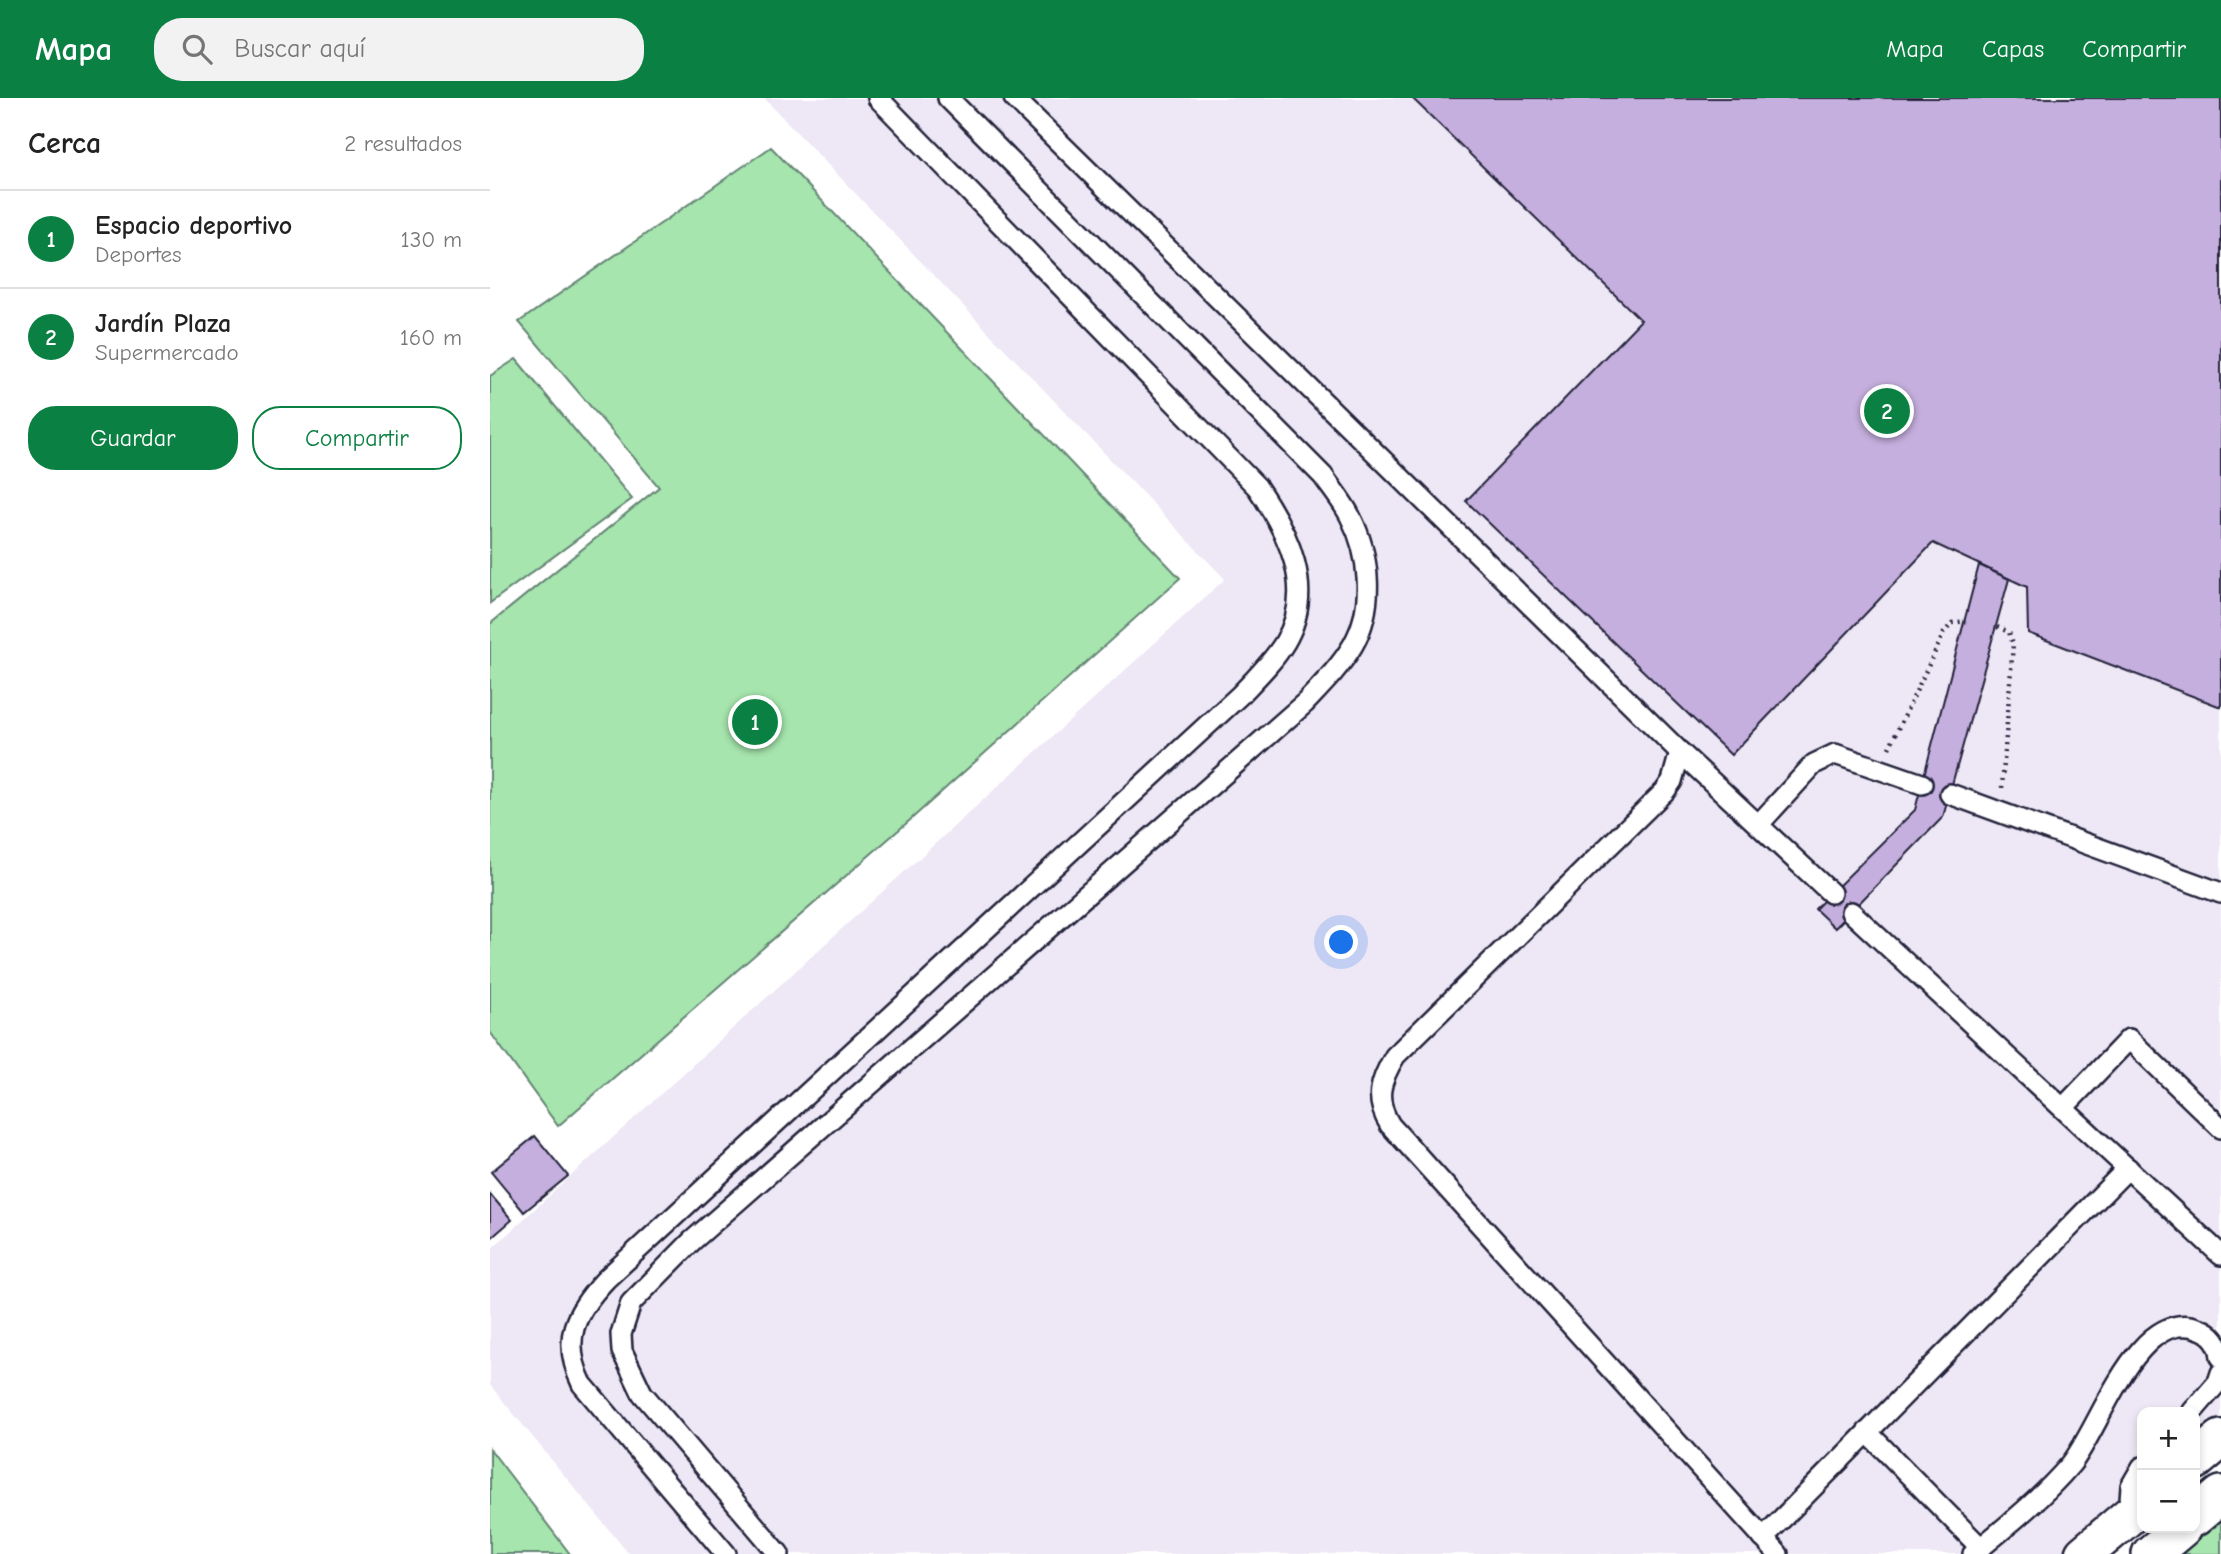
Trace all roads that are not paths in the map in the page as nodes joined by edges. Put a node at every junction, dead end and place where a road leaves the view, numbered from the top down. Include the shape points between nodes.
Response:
1 (878, 98) edge
2 (948, 98) edge
3 (1014, 98) edge
4 (1680, 752) junction
5 (1922, 784) dead end
6 (1950, 794) dead end
7 (1759, 824) junction
8 (2221, 892) edge
9 (1831, 893) dead end
10 (1851, 912) dead end
11 (2063, 1108) junction
12 (2221, 1128) edge
13 (2128, 1168) junction
14 (2221, 1255) edge
15 (2221, 1357) edge
16 (2221, 1373) edge
17 (2196, 1407) edge
18 (1867, 1432) junction
19 (2221, 1439) edge
20 (2200, 1457) edge
21 (2140, 1470) edge
22 (2221, 1495) edge
23 (2136, 1510) edge
24 (2200, 1513) edge
25 (2176, 1533) edge
26 (1763, 1538) junction
27 (1977, 1551) edge
28 (726, 1554) edge
29 (779, 1554) edge
30 (1777, 1554) edge
31 (2084, 1554) edge
32 (2151, 1554) edge

1 - 28 lane via 1257,487 1290,544 1298,596 1287,639 1240,695 583,1304 571,1341 572,1363 582,1384
2 - 29 lane via 1323,476 1359,537 1367,595 1364,620 1354,644 1305,703 692,1241 631,1303 621,1334 622,1351 642,1393
3 - 4 lane
4 - 7 lane
4 - 26 lane via 1665,791 1395,1056 1378,1096 1390,1125
5 - 7 lane via 1835,754 1814,764
6 - 8 lane
7 - 9 lane
10 - 11 lane
11 - 12 lane via 2129,1039
11 - 13 lane
13 - 14 lane
13 - 18 lane
15 - 27 lane via 2213,1336 2200,1328 2183,1325 2167,1329 2144,1343 2072,1463
16 - 17 lane
18 - 26 lane
18 - 27 lane
19 - 20 street
21 - 23 lane via 2131,1486
22 - 24 street
23 - 31 street
25 - 32 street
26 - 30 lane

